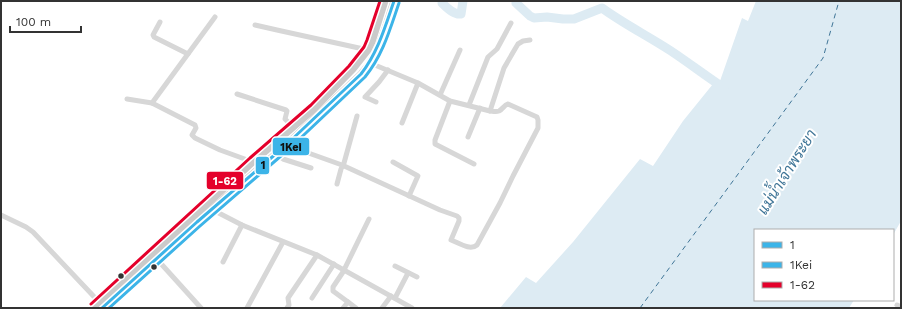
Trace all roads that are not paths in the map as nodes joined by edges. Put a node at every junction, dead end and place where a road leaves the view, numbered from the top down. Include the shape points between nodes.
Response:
1 (384, 1) edge
2 (394, 1) edge
3 (215, 17) dead end
4 (160, 22) dead end
5 (511, 23) dead end
6 (255, 25) dead end
7 (530, 40) dead end
8 (368, 50) junction
9 (460, 50) dead end
10 (188, 54) junction
11 (370, 63) junction
12 (388, 70) junction
13 (418, 84) junction
14 (237, 94) dead end
15 (440, 95) junction
16 (127, 99) dead end
17 (450, 100) junction
18 (376, 102) dead end
19 (152, 103) junction
20 (469, 105) junction
21 (480, 108) junction
22 (490, 110) junction
23 (357, 116) dead end
24 (402, 124) dead end
25 (293, 127) junction
26 (468, 137) dead end
27 (286, 146) junction
28 (275, 154) junction
29 (253, 162) junction
30 (393, 162) dead end
31 (474, 164) dead end
32 (342, 165) junction
33 (311, 168) dead end
34 (337, 184) dead end
35 (409, 196) junction
36 (211, 209) junction
37 (1, 215) edge
38 (369, 219) dead end
39 (242, 225) junction
40 (283, 242) junction
41 (316, 255) junction
42 (155, 257) junction
43 (223, 262) dead end
44 (334, 264) junction
45 (395, 266) dead end
46 (344, 269) junction
47 (408, 272) junction
48 (416, 277) dead end
49 (393, 297) junction
50 (312, 298) dead end
51 (348, 302) junction
52 (101, 305) edge
53 (94, 308) edge
54 (201, 308) edge
55 (247, 308) edge
56 (287, 308) edge
57 (343, 308) edge
58 (356, 308) edge
59 (382, 308) edge
60 (412, 308) edge

1 - 8 main road
2 - 11 main road
3 - 10 street
4 - 10 street via 154,37
5 - 20 street via 497,49 488,57
6 - 8 street
7 - 22 street via 523,41 515,49 504,68
8 - 25 main road via 353,69
9 - 15 street
10 - 19 street
11 - 12 street
11 - 27 main road
12 - 13 street
12 - 18 street via 365,97
13 - 15 street
13 - 24 street
14 - 25 street via 286,110 285,119
15 - 17 street
16 - 19 street
17 - 20 street
17 - 31 street via 435,144
19 - 29 street via 195,125 192,135 195,138
20 - 21 street
21 - 22 street
21 - 26 street
22 - 35 street via 499,110 508,104 537,117 538,128 477,245 470,248 451,240 459,218
23 - 32 street
25 - 29 main road
27 - 28 main road
27 - 32 street
28 - 33 street via 283,160
28 - 36 main road
29 - 42 main road
30 - 35 street via 418,176
32 - 34 street
32 - 35 street
36 - 39 street
36 - 42 main road
37 - 52 street via 33,232
38 - 46 street
39 - 40 street
39 - 43 street
40 - 41 street
40 - 55 street
41 - 44 street
41 - 56 street via 289,296
42 - 52 main road
42 - 54 street
44 - 46 street
44 - 50 street
45 - 47 street
46 - 49 street
46 - 51 street via 333,291
47 - 48 street
47 - 49 street
49 - 59 street
49 - 60 street
51 - 57 street
51 - 58 street
52 - 53 main road

